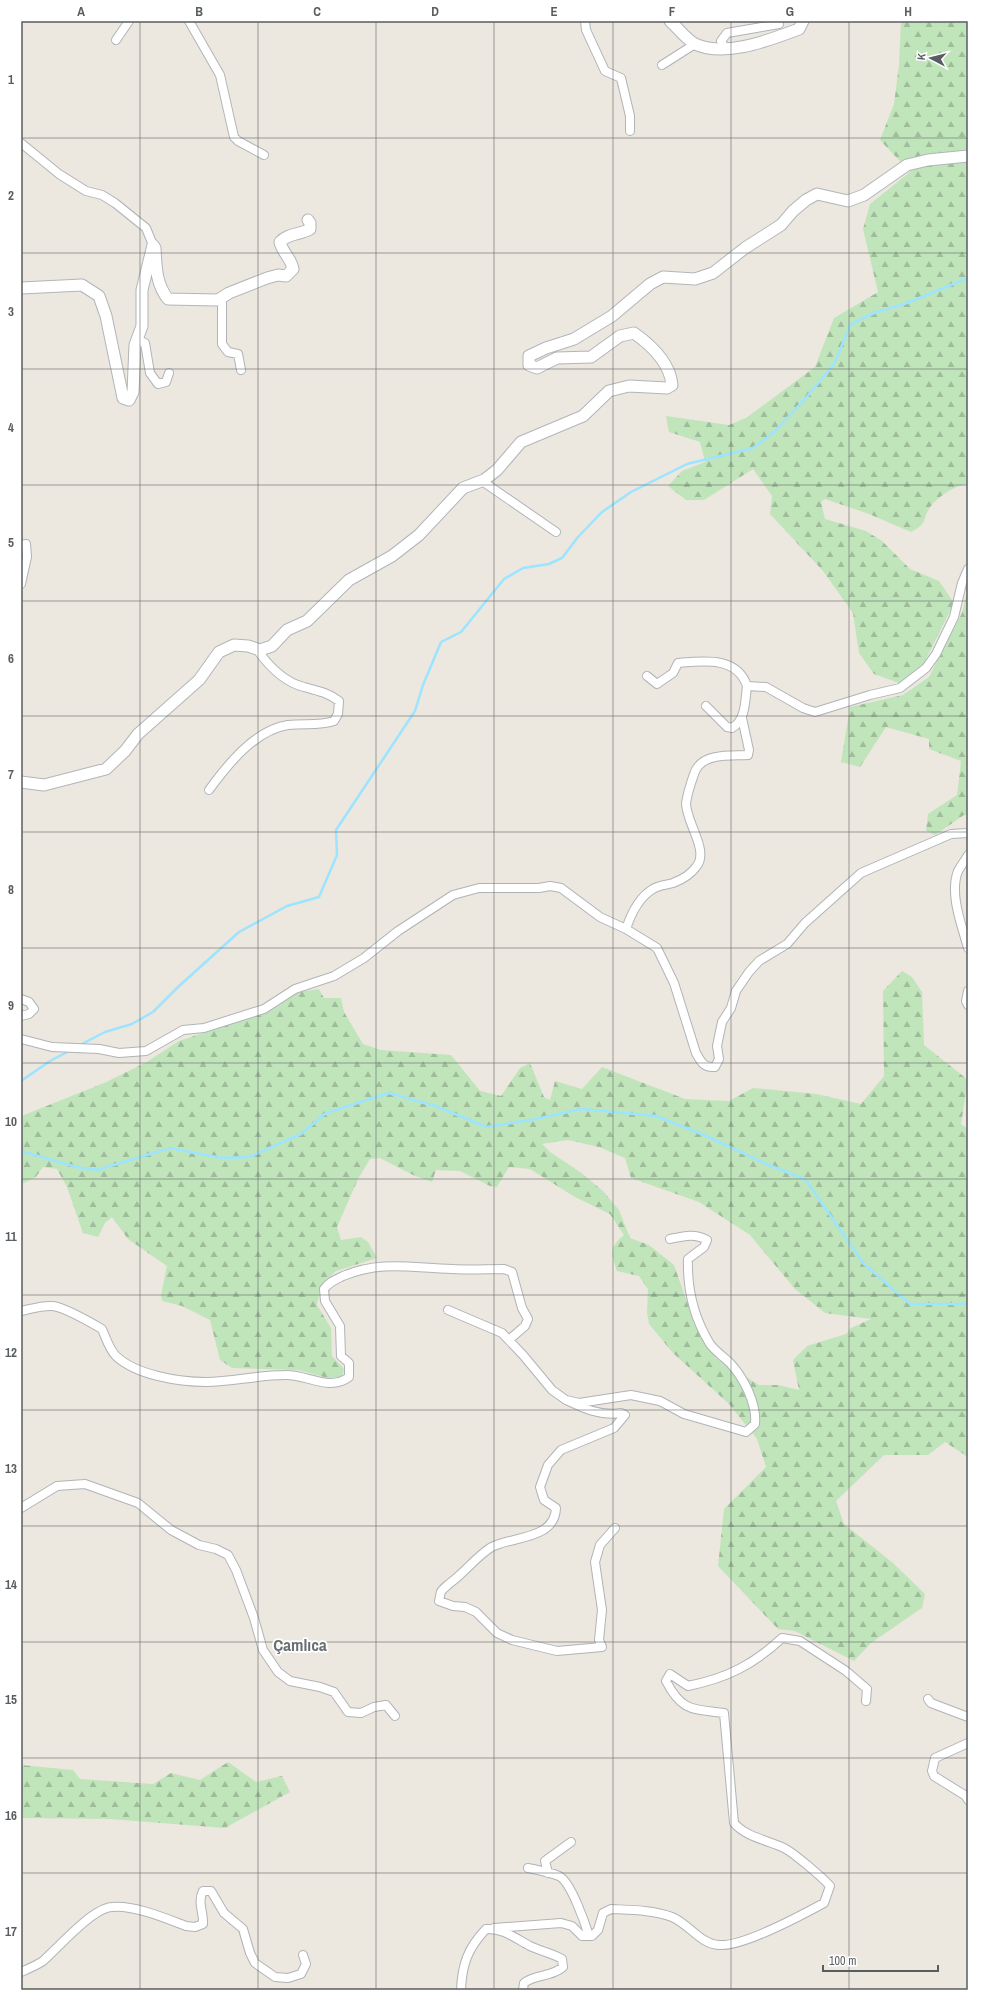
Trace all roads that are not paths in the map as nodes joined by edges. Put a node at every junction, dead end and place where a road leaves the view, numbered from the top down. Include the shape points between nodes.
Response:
1 (130, 21) edge
2 (189, 21) edge
3 (585, 21) edge
4 (670, 21) edge
5 (777, 21) edge
6 (802, 21) edge
7 (116, 40) dead end
8 (695, 44) junction
9 (725, 48) junction
10 (662, 65) dead end
11 (630, 131) dead end
12 (21, 142) edge
13 (264, 155) dead end
14 (968, 156) edge
15 (308, 220) dead end
16 (153, 245) junction
17 (21, 288) edge
18 (218, 300) junction
19 (138, 340) junction
20 (241, 370) dead end
21 (169, 373) dead end
22 (482, 481) junction
23 (556, 532) dead end
24 (21, 545) edge
25 (968, 569) edge
26 (21, 584) edge
27 (256, 648) junction
28 (647, 676) dead end
29 (747, 686) junction
30 (706, 706) dead end
31 (742, 718) junction
32 (21, 782) edge
33 (209, 790) dead end
34 (968, 833) edge
35 (968, 855) edge
36 (626, 929) junction
37 (968, 948) edge
38 (968, 991) edge
39 (21, 999) edge
40 (968, 1005) edge
41 (21, 1016) edge
42 (21, 1039) edge
43 (670, 1240) dead end
44 (448, 1310) dead end
45 (21, 1311) edge
46 (510, 1339) junction
47 (566, 1400) junction
48 (21, 1508) edge
49 (615, 1528) dead end
50 (928, 1699) dead end
51 (866, 1701) dead end
52 (395, 1716) dead end
53 (968, 1716) edge
54 (968, 1736) edge
55 (966, 1744) edge
56 (968, 1800) edge
57 (571, 1842) dead end
58 (528, 1868) dead end
59 (548, 1873) junction
60 (494, 1928) junction
61 (589, 1936) junction
62 (303, 1955) dead end
63 (21, 1972) edge
64 (461, 1990) edge
65 (523, 1990) edge

1 - 7 street
2 - 13 street via 220,75 234,137
3 - 11 street via 586,30 604,72 621,78 630,116
4 - 8 street
5 - 9 street via 779,24 727,33 721,41
6 - 9 street via 799,29 756,44
8 - 9 street via 711,49
8 - 10 street
12 - 16 street via 86,192 102,195 115,203 146,228
14 - 22 street via 907,165 864,195 848,201 817,194 793,211 781,225 713,273 695,279 663,277 650,284 612,316 574,339 529,356 529,365 537,368 557,358 591,357 620,336 634,333 650,344 671,374 672,385 667,388 629,386 609,391 583,416 521,442 497,470
15 - 18 street via 310,229 304,233 284,237 280,242 281,248 292,262 293,269 290,273 286,276 266,278
16 - 18 street via 161,291 168,299
16 - 19 street via 142,290 142,326
17 - 19 street via 82,285 99,296 106,316 119,386 123,398 129,400 133,392 133,365
18 - 20 street via 222,303 222,344 228,352 238,354
19 - 21 street via 145,342 150,373 158,384 166,382
22 - 23 street
22 - 27 street via 463,488 419,535 392,556 349,580 307,621 288,630 272,646 260,650
24 - 26 street via 26,544 27,557
25 - 29 street via 954,617 936,654 926,668 900,688 815,712 766,687
27 - 32 street via 234,645 219,652 199,680 138,734 106,769 44,785
27 - 33 street via 263,659 290,682 321,691 339,701 338,714 334,721 326,724 288,725 269,730 246,747
28 - 29 street via 657,684 673,673 678,663 707,661 728,665 736,670 744,678
29 - 31 street
30 - 31 street via 727,727 732,728 739,724
31 - 36 street via 750,750 748,755 712,758 703,762 697,768 689,789 686,804 689,820 698,840 700,856 697,867 674,883 653,888 631,915
34 - 36 street via 951,834 861,873 805,923 787,944 759,961 736,991 722,1022 717,1046 719,1059 715,1067 708,1068 696,1053 674,983 657,948
35 - 37 street via 958,872 956,893
36 - 42 street via 600,917 561,888 511,887 466,891 442,902 364,958 334,976 295,989 264,1008 204,1028 183,1030 146,1051 119,1052 52,1047
38 - 40 street
39 - 41 street via 29,1002 34,1009 29,1014
43 - 47 street via 688,1235 700,1236 707,1240 704,1246 688,1259 690,1297 711,1345 731,1365 750,1395 755,1424 746,1432 684,1414 660,1401 631,1395 579,1403
44 - 46 street via 502,1333
45 - 46 street via 53,1306 87,1321 102,1329 115,1355 142,1372 206,1382 286,1374 337,1384 349,1377 349,1363 341,1356 340,1326 325,1301 324,1290 329,1283 358,1270 372,1267 504,1268 512,1272 522,1308 528,1319 525,1326
46 - 47 street via 552,1390
47 - 49 street via 589,1412 625,1415 614,1428 561,1450 548,1466 540,1487 544,1500 556,1508 556,1514 546,1529 490,1548 441,1592 439,1601 476,1612 497,1632 512,1640 557,1651 602,1647 599,1640 602,1610 595,1562 600,1545
48 - 52 street via 58,1486 85,1484 138,1503 172,1530 199,1545 216,1549 228,1556 244,1592 263,1650 278,1672 290,1681 334,1692 348,1712 361,1713 386,1705
50 - 53 street via 931,1703
51 - 61 street via 867,1689 846,1671 800,1641 782,1638 752,1662 730,1675 688,1686 670,1674 666,1681 674,1696 687,1708 724,1713 734,1823 741,1830 786,1849 830,1886 824,1903 795,1920 744,1940 719,1945 703,1940 671,1916 612,1909 603,1913 598,1930
54 - 55 street
55 - 56 street via 935,1758 932,1771 934,1776 962,1793
57 - 59 street via 545,1861
58 - 59 street
59 - 61 street via 560,1876 567,1884
60 - 61 street via 561,1923 572,1926 582,1936
60 - 64 street via 486,1929 473,1943 462,1971
60 - 65 street via 562,1958 563,1967 559,1971 531,1978 524,1984
62 - 63 street via 306,1964 301,1974 288,1978 275,1977 255,1963 243,1928 224,1912 211,1891 203,1891 200,1906 204,1915 203,1924 195,1927 186,1926 124,1907 110,1906 99,1911 72,1933 42,1962

